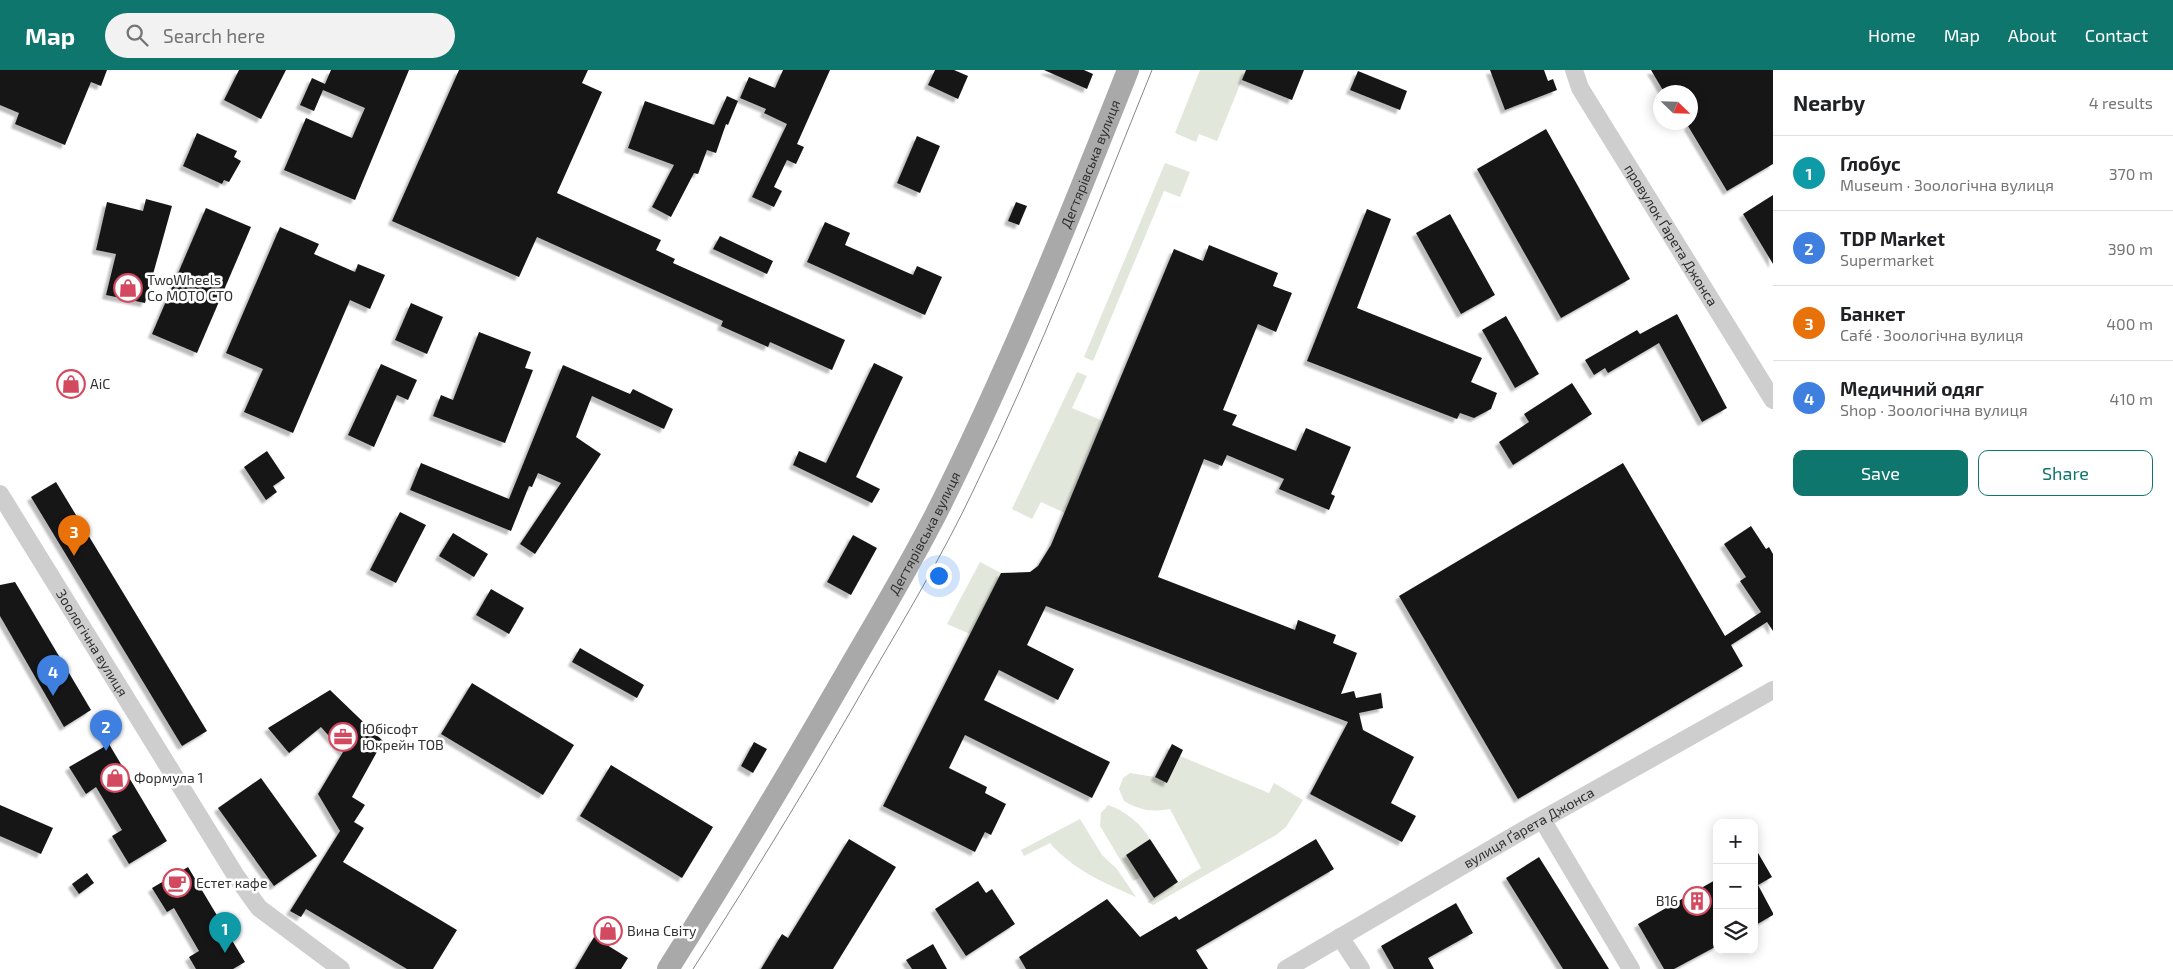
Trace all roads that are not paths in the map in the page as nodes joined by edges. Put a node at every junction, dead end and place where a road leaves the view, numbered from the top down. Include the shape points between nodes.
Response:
1 (1128, 70) edge
2 (1574, 70) edge
3 (1773, 400) edge
4 (0, 494) edge
5 (1773, 690) edge
6 (1543, 821) junction
7 (1340, 937) junction
8 (341, 969) edge
9 (668, 969) edge
10 (1286, 969) edge
11 (1361, 969) edge
12 (1631, 969) edge

1 - 9 main road, Дегтярівська вулиця via 1036,299 939,507 901,580 790,772
2 - 3 street, провулок Ґарета Джонса via 1580,88
4 - 8 street, Зоологічна вулиця via 236,876 259,908
5 - 6 street, вулиця Ґарета Джонса
6 - 7 street, вулиця Ґарета Джонса
6 - 12 street
7 - 10 street, вулиця Ґарета Джонса
7 - 11 street

